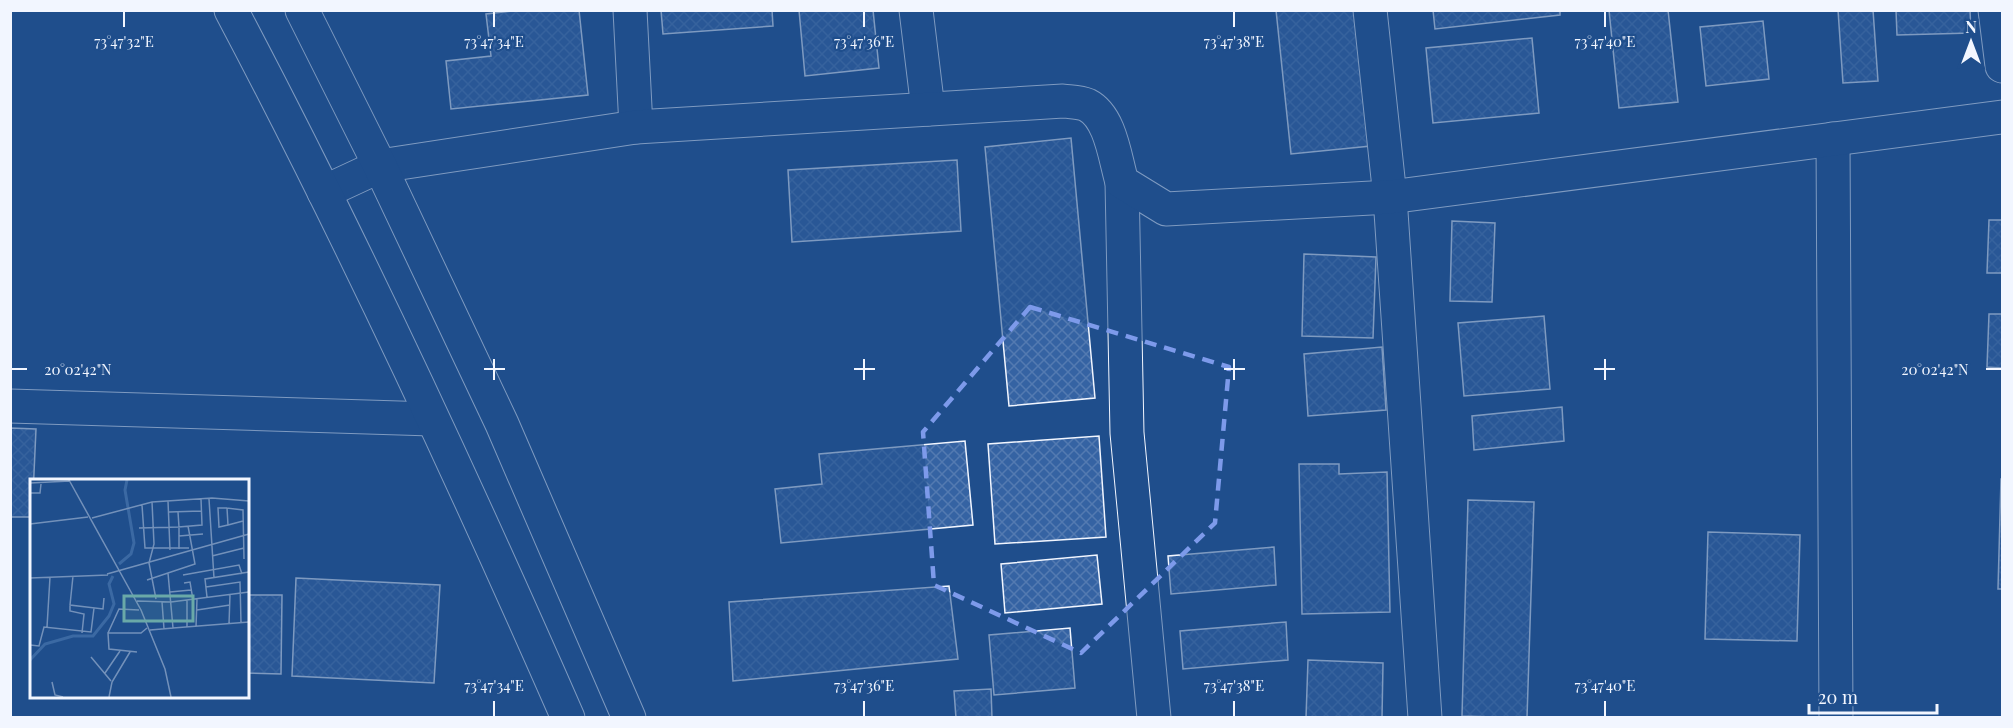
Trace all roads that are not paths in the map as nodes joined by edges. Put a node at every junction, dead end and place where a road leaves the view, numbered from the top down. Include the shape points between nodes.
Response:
1 (231, 10) edge
2 (302, 10) edge
3 (630, 10) edge
4 (916, 10) edge
5 (1370, 10) edge
6 (1995, 10) edge
7 (2002, 66) edge
8 (928, 109) junction
9 (2002, 117) edge
10 (636, 127) junction
11 (1833, 140) junction
12 (380, 166) junction
13 (1122, 182) junction
14 (324, 192) junction
15 (1390, 197) junction
16 (10, 406) edge
17 (432, 419) junction
18 (568, 717) edge
19 (629, 717) edge
20 (1154, 717) edge
21 (1425, 717) edge
22 (1836, 717) edge

1 - 14 main road
2 - 12 main road
3 - 10 main road
4 - 8 main road
5 - 15 main road
6 - 7 main road
8 - 10 main road
8 - 13 main road via 1063,101 1085,104 1096,111 1106,128
9 - 11 main road
10 - 12 main road
11 - 15 main road
11 - 22 main road
12 - 14 main road
12 - 19 main road via 502,424
13 - 15 main road via 1166,209
13 - 20 main road via 1127,433
14 - 17 main road
15 - 21 main road
16 - 17 main road
17 - 18 main road via 484,525

